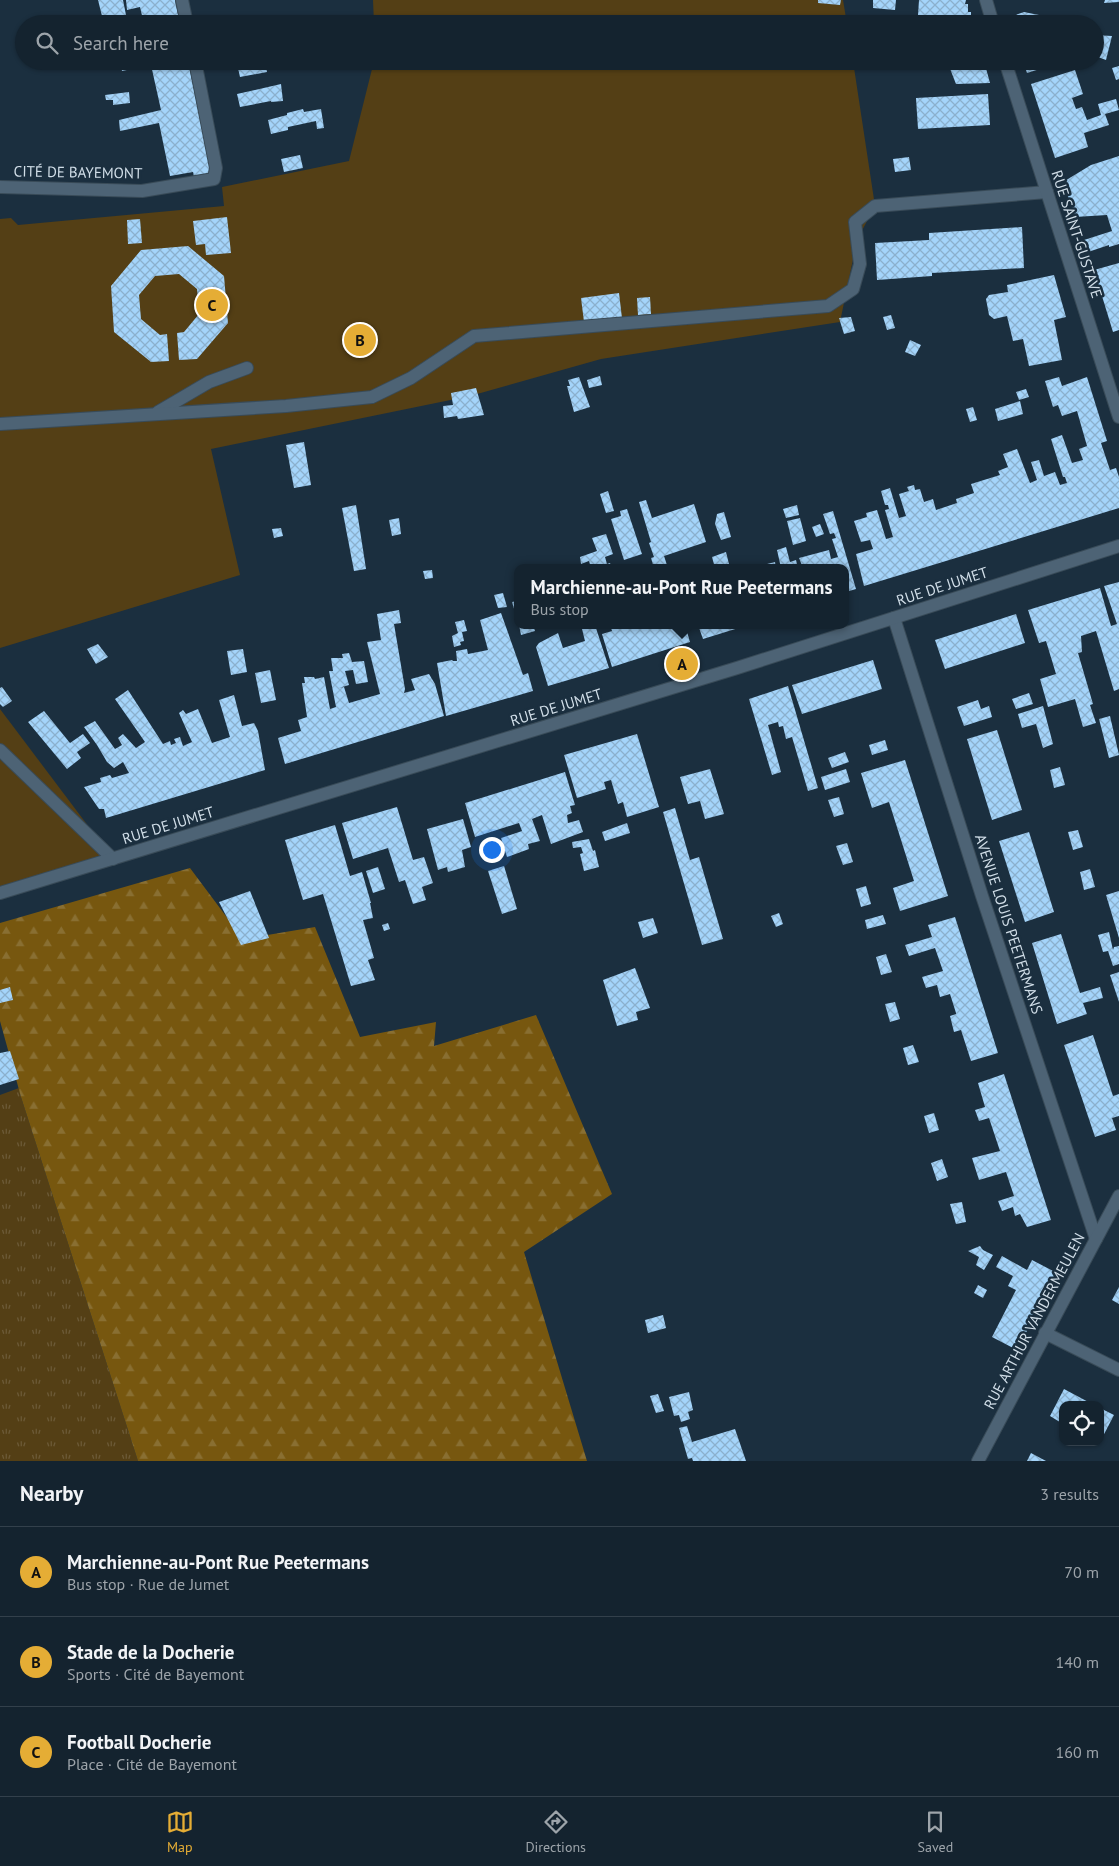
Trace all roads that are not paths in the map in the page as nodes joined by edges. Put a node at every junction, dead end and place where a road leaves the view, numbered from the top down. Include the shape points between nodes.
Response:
1 (182, 0) edge
2 (986, 0) edge
3 (185, 15) edge
4 (990, 15) edge
5 (197, 70) edge
6 (1008, 70) edge
7 (0, 187) edge
8 (1047, 192) junction
9 (247, 368) dead end
10 (156, 414) junction
11 (1119, 417) edge
12 (0, 424) edge
13 (1119, 546) edge
14 (894, 618) junction
15 (0, 750) edge
16 (112, 858) junction
17 (0, 893) edge
18 (1119, 1196) edge
19 (1096, 1239) junction
20 (1045, 1333) junction
21 (1119, 1370) edge
22 (978, 1461) edge

1 - 3 street
2 - 4 street
5 - 7 street, CITÉ DE BAYEMONT via 216,168 214,179 142,191
6 - 8 street, RUE SAINT-GUSTAVE
8 - 10 street via 875,206 855,222 860,264 852,289 828,306 474,336 411,378 372,397
8 - 11 street, RUE SAINT-GUSTAVE
9 - 10 street via 209,382
10 - 12 street
13 - 14 street, RUE DE JUMET
14 - 16 street, RUE DE JUMET
14 - 19 street, AVENUE LOUIS PEETERMANS
15 - 16 street
16 - 17 street, RUE DE JUMET
18 - 19 street, RUE ARTHUR VANDERMEULEN
19 - 20 street, RUE ARTHUR VANDERMEULEN
20 - 21 street
20 - 22 street, RUE ARTHUR VANDERMEULEN

